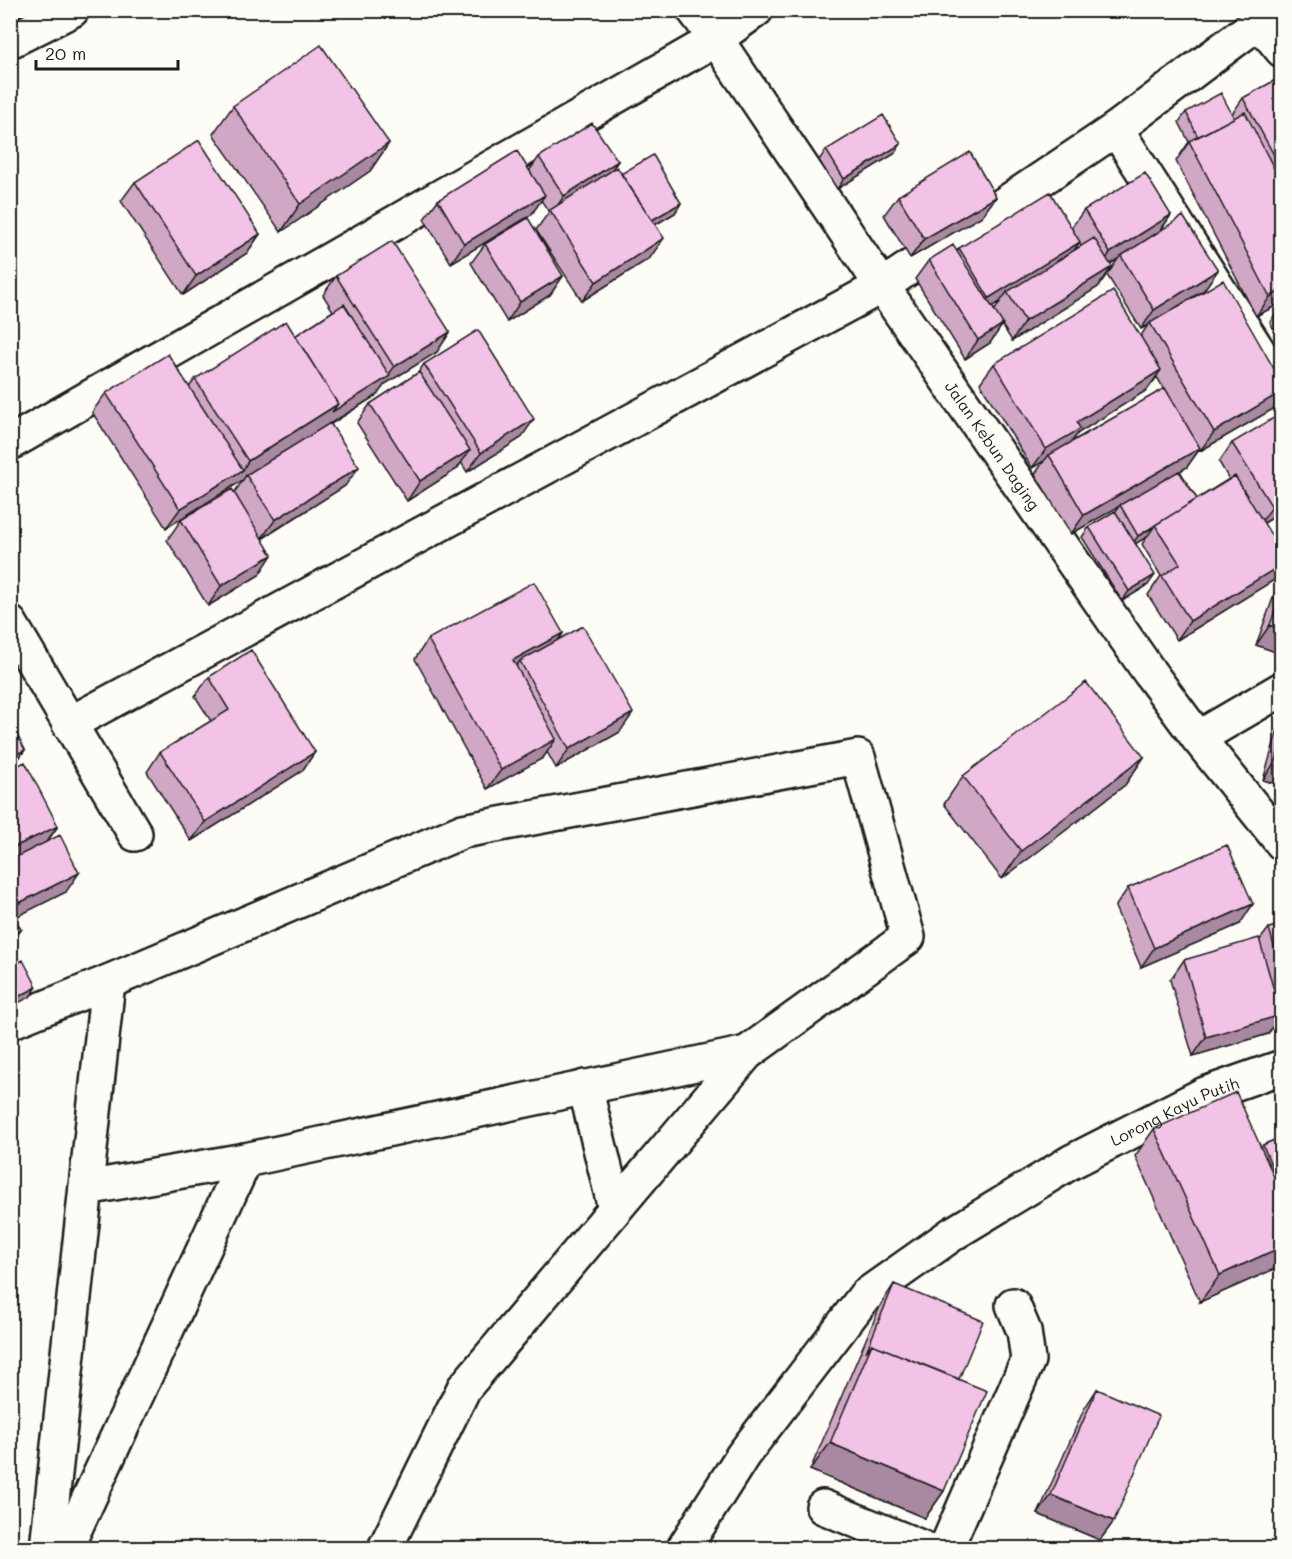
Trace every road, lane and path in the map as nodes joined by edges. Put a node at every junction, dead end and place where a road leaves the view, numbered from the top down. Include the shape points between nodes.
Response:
1 (72, 10) edge
2 (694, 10) edge
3 (756, 10) edge
4 (1267, 16) edge
5 (716, 39) junction
6 (10, 41) edge
7 (1281, 50) edge
8 (1116, 129) junction
9 (882, 286) junction
10 (1281, 388) edge
11 (10, 443) edge
12 (10, 623) edge
13 (1281, 689) edge
14 (69, 724) junction
15 (1198, 738) junction
16 (135, 834) dead end
17 (1281, 843) edge
18 (108, 982) junction
19 (10, 1022) edge
20 (747, 1053) junction
21 (1281, 1067) edge
22 (585, 1087) junction
23 (245, 1160) junction
24 (86, 1188) junction
25 (615, 1208) junction
26 (1013, 1305) dead end
27 (823, 1507) dead end
28 (47, 1548) edge
29 (66, 1548) edge
30 (385, 1548) edge
31 (684, 1548) edge
32 (923, 1548) edge
33 (946, 1548) edge

1 - 6 street
2 - 5 street, Jalan Kebun Daging
3 - 5 street
4 - 7 street
4 - 8 street
5 - 9 street, Jalan Kebun Daging
5 - 11 street
8 - 9 street
8 - 10 street
9 - 14 street
9 - 15 street, Jalan Kebun Daging
12 - 14 street
13 - 15 street
14 - 16 street
15 - 17 street, Jalan Kebun Daging
18 - 19 street
18 - 20 street via 463,831 858,757 908,937
18 - 24 street
20 - 22 street
20 - 25 street
21 - 31 street, Lorong Kayu Putih via 1205,1094 1071,1162 954,1233 865,1296 743,1455
22 - 23 street
22 - 25 street
23 - 24 street
23 - 29 street
24 - 28 street
25 - 30 street via 465,1388
26 - 33 street via 1024,1331 1028,1360
27 - 32 street

